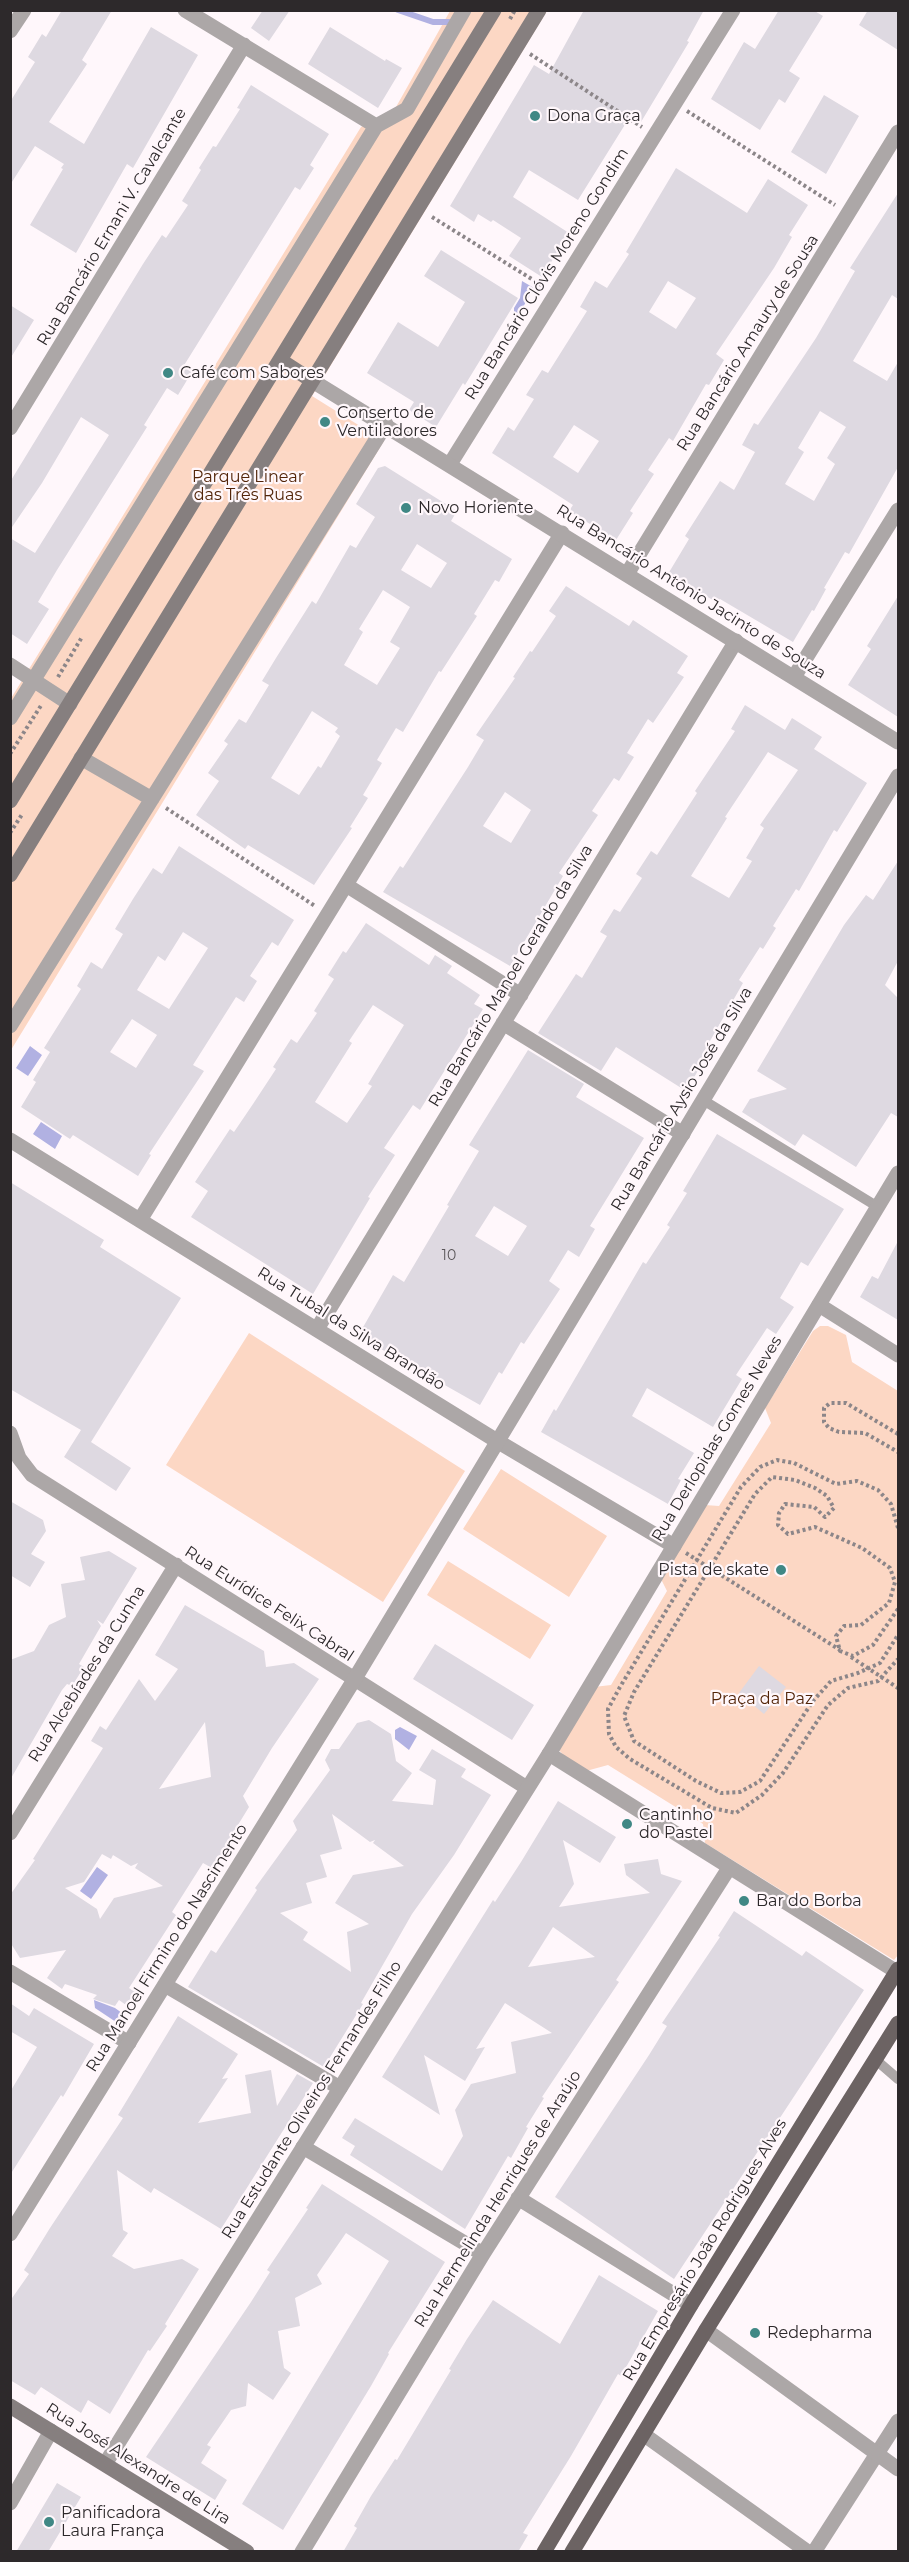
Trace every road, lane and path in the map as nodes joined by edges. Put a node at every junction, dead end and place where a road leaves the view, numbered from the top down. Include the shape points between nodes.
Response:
1 (24, 10) edge
2 (185, 10) edge
3 (464, 10) edge
4 (494, 10) edge
5 (539, 10) edge
6 (733, 10) edge
7 (10, 31) edge
8 (244, 45) junction
9 (517, 45) junction
10 (675, 103) junction
11 (376, 126) junction
12 (898, 132) edge
13 (655, 136) junction
14 (894, 148) edge
15 (419, 208) junction
16 (849, 213) junction
17 (556, 294) junction
18 (280, 360) junction
19 (311, 380) junction
20 (386, 424) junction
21 (10, 428) edge
22 (450, 464) junction
23 (898, 510) edge
24 (562, 533) junction
25 (627, 574) junction
26 (736, 641) junction
27 (10, 665) edge
28 (794, 677) junction
29 (34, 680) junction
30 (70, 704) junction
31 (10, 718) edge
32 (898, 742) edge
33 (81, 758) junction
34 (898, 776) edge
35 (152, 799) junction
36 (10, 801) edge
37 (10, 875) edge
38 (346, 885) junction
39 (328, 915) junction
40 (520, 995) junction
41 (503, 1023) junction
42 (10, 1026) edge
43 (703, 1100) junction
44 (683, 1134) junction
45 (10, 1140) edge
46 (898, 1173) edge
47 (878, 1207) junction
48 (140, 1220) junction
49 (819, 1305) junction
50 (317, 1329) junction
51 (898, 1355) edge
52 (898, 1434) edge
53 (11, 1438) edge
54 (497, 1441) junction
55 (898, 1452) edge
56 (898, 1528) edge
57 (674, 1546) junction
58 (697, 1559) junction
59 (176, 1565) junction
60 (710, 1568) junction
61 (898, 1609) edge
62 (898, 1635) edge
63 (839, 1650) junction
64 (845, 1653) junction
65 (898, 1659) edge
66 (869, 1668) junction
67 (883, 1677) junction
68 (354, 1680) junction
69 (898, 1688) edge
70 (549, 1754) junction
71 (527, 1788) junction
72 (10, 1833) edge
73 (729, 1868) junction
74 (898, 1971) edge
75 (10, 1972) edge
76 (165, 1985) junction
77 (898, 2023) edge
78 (129, 2043) junction
79 (876, 2060) junction
80 (898, 2079) edge
81 (340, 2088) junction
82 (303, 2147) junction
83 (518, 2198) junction
84 (10, 2234) edge
85 (483, 2254) junction
86 (691, 2305) junction
87 (706, 2330) junction
88 (10, 2406) edge
89 (898, 2421) edge
90 (51, 2431) junction
91 (643, 2434) junction
92 (878, 2453) junction
93 (105, 2464) junction
94 (898, 2469) edge
95 (10, 2503) edge
96 (226, 2546) edge
97 (247, 2552) edge
98 (302, 2552) edge
99 (544, 2552) edge
100 (572, 2552) edge
101 (808, 2552) edge
102 (814, 2552) edge

1 - 7 street
2 - 8 street
3 - 11 street via 407,109
4 - 18 main road
5 - 9 main road
6 - 10 street, Rua Bancário Clóvis Moreno Gondim
8 - 11 street
8 - 21 street, Rua Bancário Ernani V. Cavalcante
9 - 13 path
9 - 15 main road
10 - 13 street, Rua Bancário Clóvis Moreno Gondim
10 - 16 path
11 - 29 street
12 - 14 street, Rua Bancário Amaury de Sousa
13 - 17 street, Rua Bancário Clóvis Moreno Gondim
14 - 16 street, Rua Bancário Amaury de Sousa
15 - 17 path
15 - 19 main road
16 - 25 street, Rua Bancário Amaury de Sousa
17 - 22 street, Rua Bancário Clóvis Moreno Gondim
18 - 19 main road, Rua Bancário Antônio Jacinto de Souza
18 - 30 main road
19 - 20 street, Rua Bancário Antônio Jacinto de Souza
19 - 33 main road
20 - 22 street, Rua Bancário Antônio Jacinto de Souza
20 - 35 street
22 - 24 street, Rua Bancário Antônio Jacinto de Souza
23 - 28 street
24 - 25 street, Rua Bancário Antônio Jacinto de Souza
24 - 38 street
25 - 26 street, Rua Bancário Antônio Jacinto de Souza
26 - 28 street, Rua Bancário Antônio Jacinto de Souza
26 - 40 street, Rua Bancário Manoel Geraldo da Silva
27 - 29 street
28 - 32 street, Rua Bancário Antônio Jacinto de Souza
29 - 30 street
29 - 31 street
30 - 36 main road
33 - 35 street
33 - 37 main road
34 - 43 street, Rua Bancário Aysio José da Silva
35 - 39 path
35 - 42 street
38 - 39 street
38 - 40 street
39 - 48 street
40 - 41 street, Rua Bancário Manoel Geraldo da Silva
41 - 44 street
41 - 50 street, Rua Bancário Manoel Geraldo da Silva
43 - 44 street, Rua Bancário Aysio José da Silva
43 - 47 lane
44 - 54 street, Rua Bancário Aysio José da Silva
45 - 48 street, Rua Tubal da Silva Brandão
46 - 47 street, Rua Derlopidas Gomes Neves
47 - 49 street, Rua Derlopidas Gomes Neves
48 - 50 street, Rua Tubal da Silva Brandão
49 - 51 street
49 - 57 street, Rua Derlopidas Gomes Neves
50 - 54 street, Rua Tubal da Silva Brandão
52 - 55 path via 846,1403 830,1403 824,1408 824,1422 829,1428 865,1433
53 - 59 street, Rua Eurídice Felix Cabral via 32,1475
54 - 57 street, Rua Tubal da Silva Brandão
54 - 68 street, Rua Bancário Aysio José da Silva
56 - 58 path via 891,1504 878,1490 856,1481 836,1484 795,1463 777,1460 760,1467 741,1487
57 - 58 path
57 - 70 street, Rua Derlopidas Gomes Neves
58 - 60 path
58 - 67 path via 608,1709 609,1734 616,1747 630,1759 712,1808 736,1813 762,1796 783,1773 828,1705 848,1688
59 - 68 street, Rua Eurídice Felix Cabral
59 - 72 street, Rua Alcebíades da Cunha
60 - 63 path
60 - 63 path via 755,1494 771,1477 815,1488 827,1496 834,1508 825,1517 814,1507 785,1504 778,1525 788,1534 815,1527 854,1544 890,1568 895,1582 889,1603 861,1625 844,1626 836,1636
60 - 66 path via 634,1692 624,1716 634,1741 696,1782 721,1794 740,1792 760,1781 813,1701 831,1681
61 - 64 path via 873,1645 853,1656
62 - 66 path via 880,1663
63 - 64 path
64 - 66 path
65 - 67 path
66 - 67 path
67 - 69 path
68 - 71 street, Rua Eurídice Felix Cabral
68 - 76 street, Rua Manoel Firmino do Nascimento
70 - 71 street, Rua Estudante Oliveiros Fernandes Filho
70 - 73 street
71 - 81 street, Rua Estudante Oliveiros Fernandes Filho
73 - 74 street
73 - 83 street, Rua Hermelinda Henriques de Araújo
74 - 86 main road, Rua Empresário João Rodrigues Alves
75 - 78 street
76 - 78 street, Rua Manoel Firmino do Nascimento
76 - 81 street
77 - 79 main road
78 - 84 street, Rua Manoel Firmino do Nascimento
79 - 80 lane
79 - 87 main road
81 - 82 street, Rua Estudante Oliveiros Fernandes Filho
82 - 85 street
82 - 93 street, Rua Estudante Oliveiros Fernandes Filho
83 - 85 street, Rua Hermelinda Henriques de Araújo
83 - 86 street
85 - 98 street, Rua Hermelinda Henriques de Araújo
86 - 99 main road, Rua Empresário João Rodrigues Alves
87 - 91 main road
87 - 92 street
88 - 90 main road, Rua José Alexandre de Lira
89 - 92 street
90 - 93 main road, Rua José Alexandre de Lira
90 - 95 street
91 - 100 main road
91 - 101 street
92 - 94 street
92 - 102 street
93 - 96 main road, Rua José Alexandre de Lira
96 - 97 main road, Rua José Alexandre de Lira

